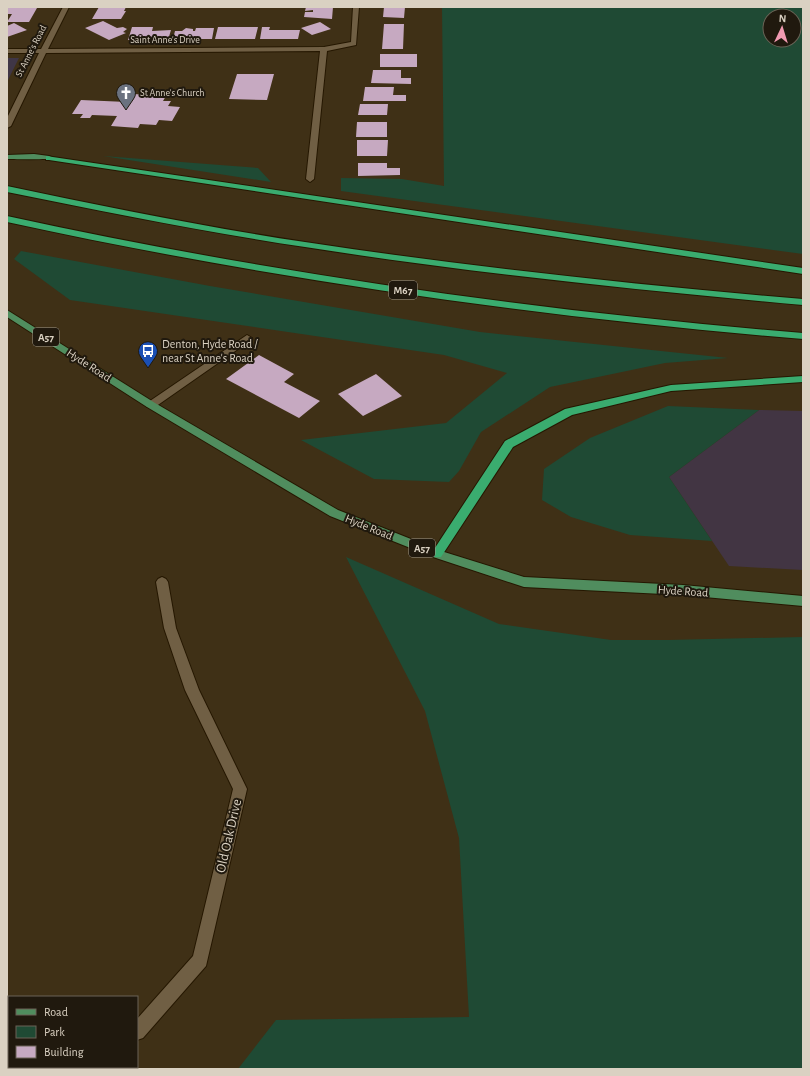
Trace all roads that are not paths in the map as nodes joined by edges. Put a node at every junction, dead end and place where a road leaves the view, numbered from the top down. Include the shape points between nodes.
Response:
1 (66, 7) edge
2 (356, 7) edge
3 (324, 49) junction
4 (7, 51) edge
5 (43, 51) junction
6 (7, 126) edge
7 (7, 157) edge
8 (49, 158) joint
9 (310, 179) dead end
10 (7, 189) edge
11 (7, 219) edge
12 (803, 271) edge
13 (803, 302) edge
14 (7, 313) edge
15 (803, 336) edge
16 (247, 338) dead end
17 (803, 379) edge
18 (151, 405) junction
19 (437, 554) junction
20 (162, 582) dead end
21 (803, 601) edge
22 (138, 1031) edge

1 - 5 street, St Anne's Road
2 - 3 street, Saint Anne's Drive via 354,44
3 - 5 street, Saint Anne's Drive
3 - 9 street
4 - 5 street, Saint Anne's Drive
5 - 6 street, St Anne's Road
7 - 8 main road
8 - 12 highway
10 - 13 highway via 71,204 276,240 486,270
11 - 15 highway, M67 via 257,269 533,309
14 - 18 main road, Hyde Road / A57
16 - 18 street
17 - 19 highway via 671,388 569,412 508,444
18 - 19 main road, Hyde Road / A57 via 334,513
19 - 21 main road, Hyde Road / A57 via 524,582 683,590
20 - 22 street, Old Oak Drive via 170,628 192,690 240,789 200,960

